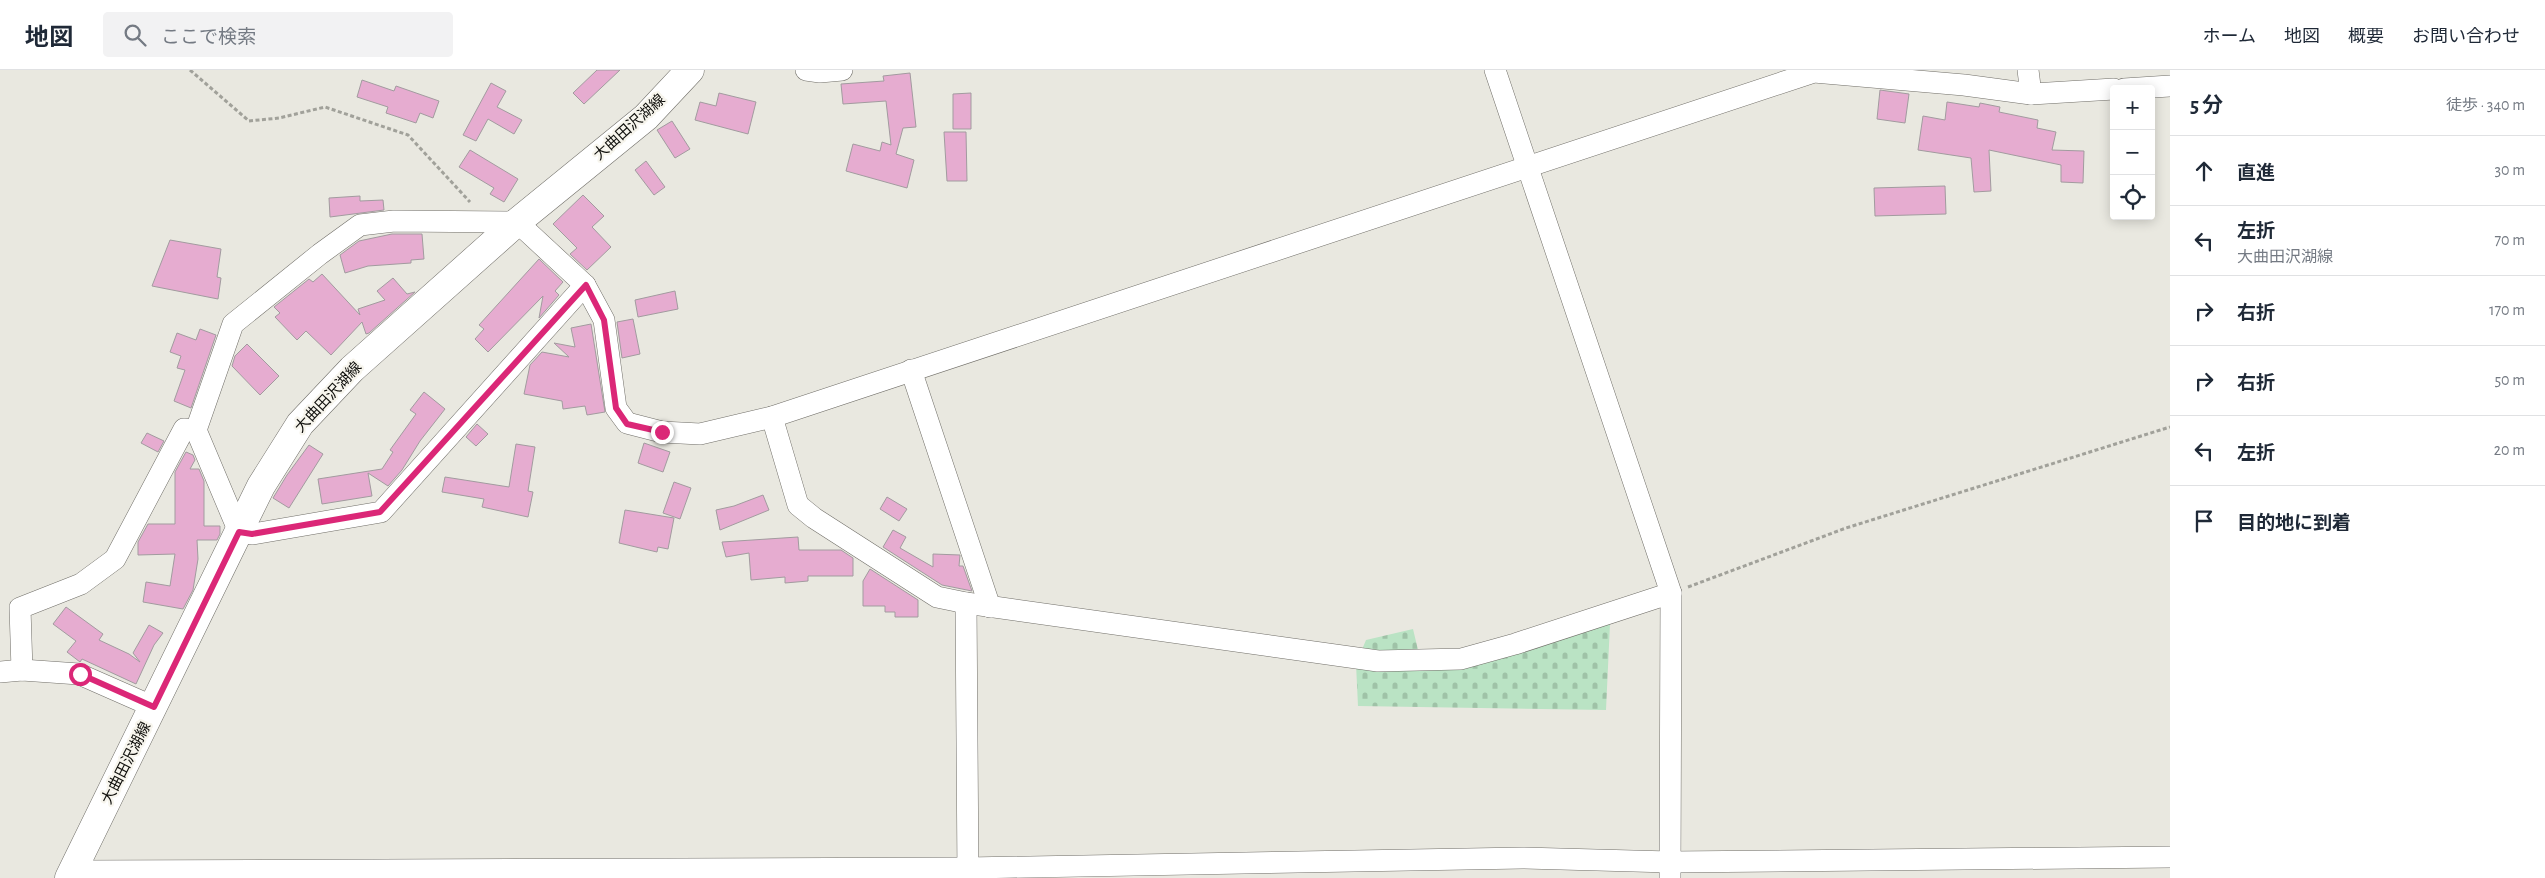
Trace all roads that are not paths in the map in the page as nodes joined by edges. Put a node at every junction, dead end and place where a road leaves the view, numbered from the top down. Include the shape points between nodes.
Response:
1 (690, 70) edge
2 (806, 70) edge
3 (842, 70) edge
4 (1495, 70) edge
5 (2028, 70) edge
6 (2170, 86) edge
7 (2155, 87) edge
8 (2110, 89) edge
9 (2031, 94) junction
10 (1528, 166) junction
11 (516, 222) junction
12 (586, 285) junction
13 (911, 370) junction
14 (772, 416) junction
15 (196, 430) junction
16 (239, 532) junction
17 (1671, 594) junction
18 (966, 603) junction
19 (990, 607) junction
20 (22, 670) junction
21 (0, 672) edge
22 (154, 707) junction
23 (2170, 857) edge
24 (1670, 870) edge
25 (968, 873) edge
26 (70, 874) edge

1 - 11 main road, 大曲田沢湖線 via 646,117
2 - 3 street
4 - 10 street
5 - 9 street
6 - 7 street
8 - 9 street
9 - 10 street via 1814,72
10 - 13 street
10 - 17 street
11 - 12 street
11 - 15 street via 394,221 360,225 233,324
11 - 16 main road, 大曲田沢湖線 via 352,369 300,424 261,486
12 - 14 street via 604,320 616,408 627,424 662,432 700,434
12 - 16 street via 380,512 252,534
13 - 14 street
13 - 19 street
14 - 18 street via 798,505 937,597
15 - 16 street
15 - 20 street via 184,429 115,559 81,584 20,608
16 - 22 main road, 大曲田沢湖線
17 - 19 street via 1462,659 1378,661
17 - 24 street
18 - 19 street
18 - 25 street
20 - 21 street
20 - 22 street via 80,674
22 - 26 main road, 大曲田沢湖線
23 - 24 street
24 - 25 street via 1523,858
25 - 26 street

